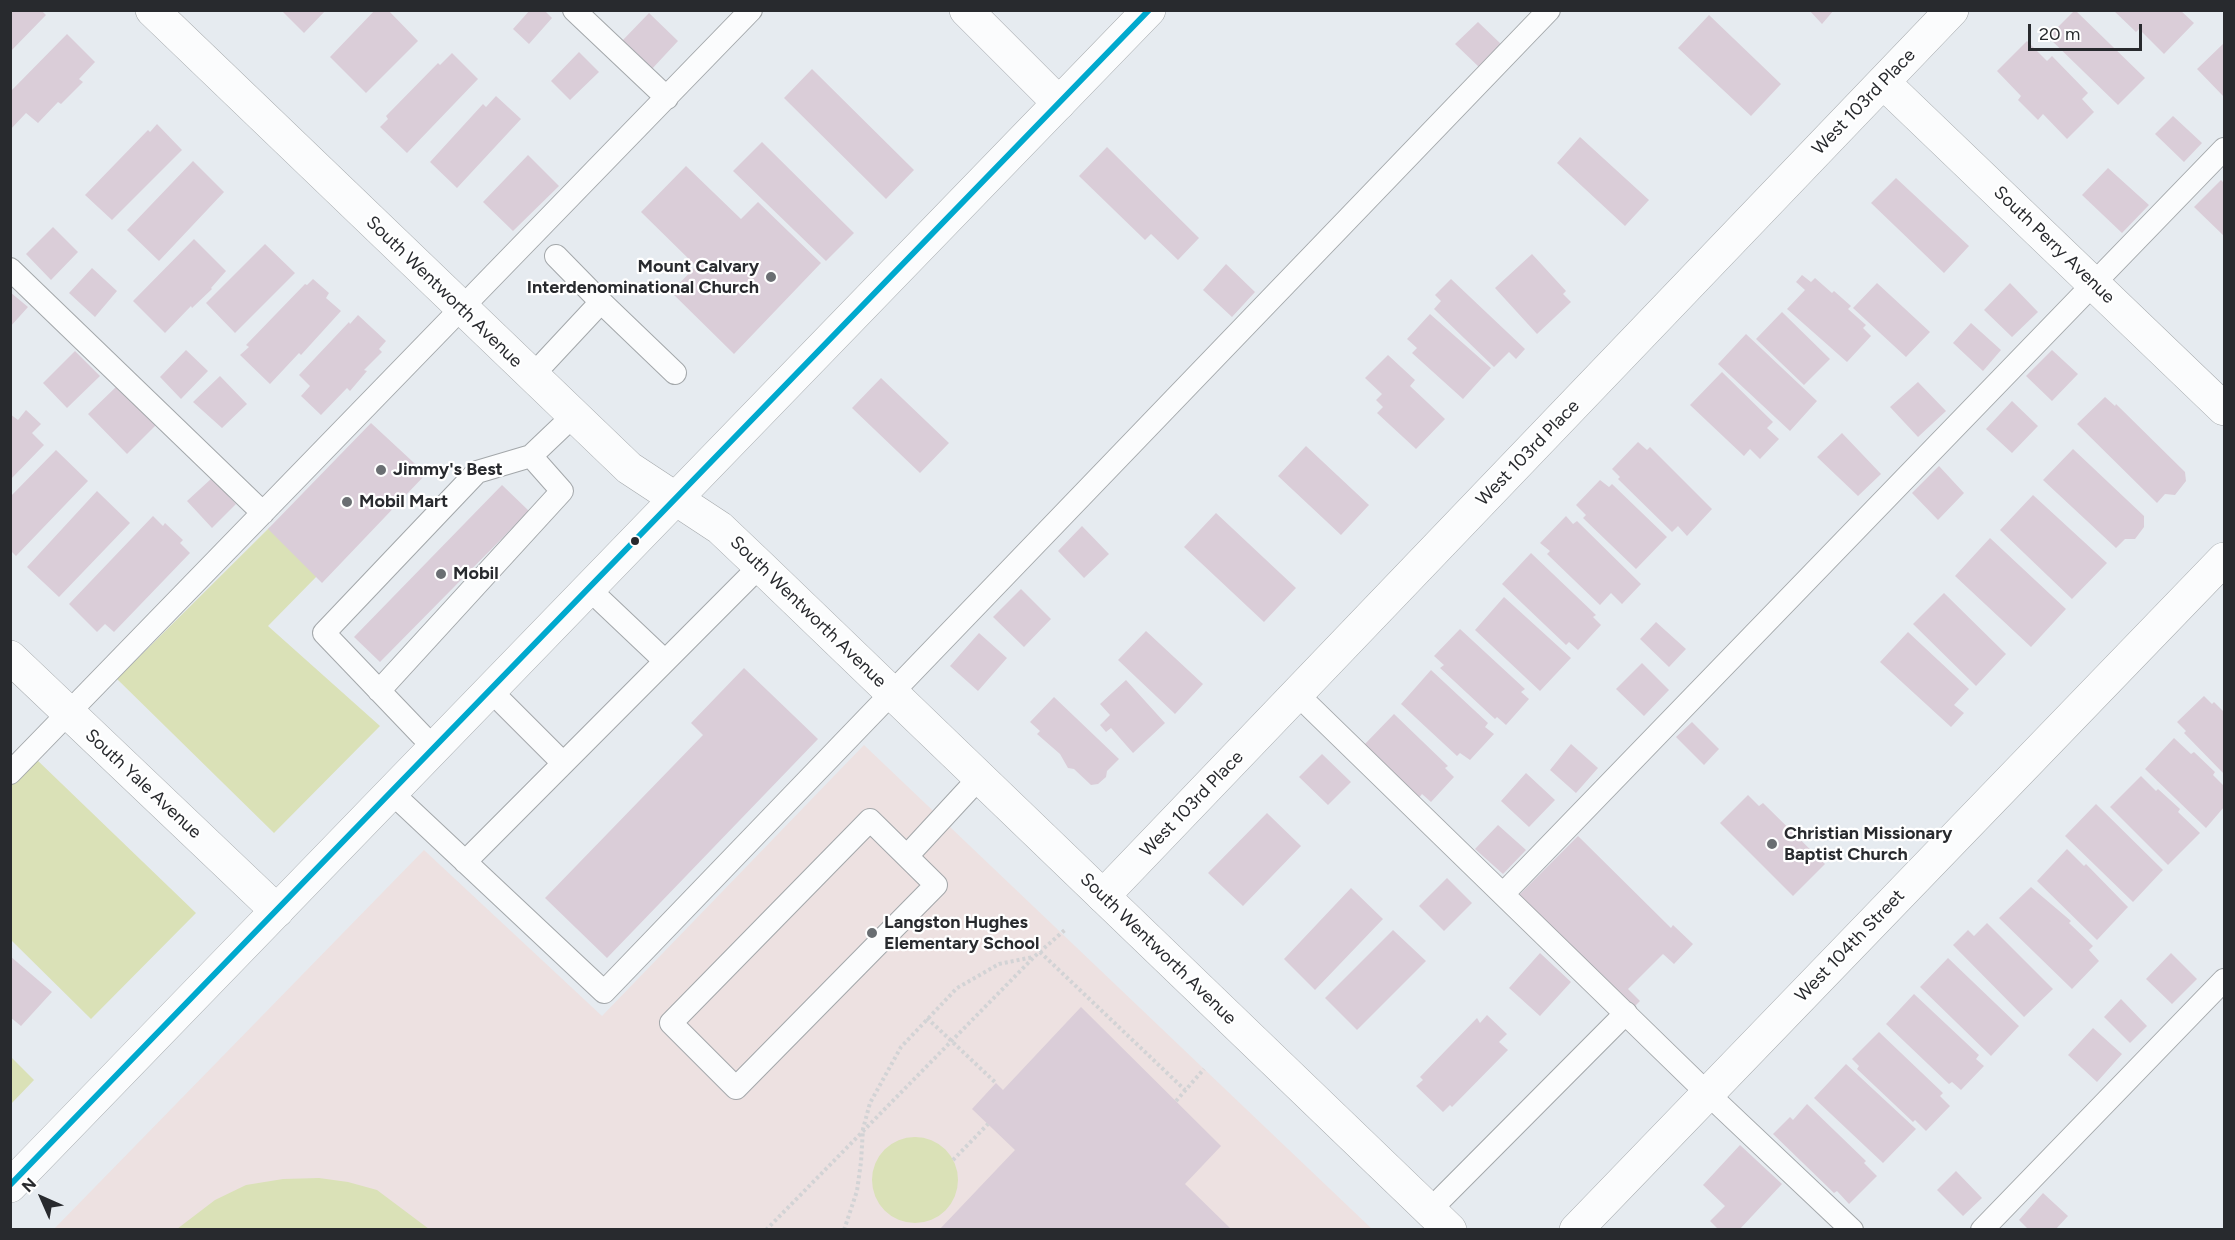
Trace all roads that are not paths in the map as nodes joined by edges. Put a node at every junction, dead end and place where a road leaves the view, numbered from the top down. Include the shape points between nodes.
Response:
1 (152, 10) edge
2 (574, 10) edge
3 (752, 10) edge
4 (966, 10) edge
5 (1149, 10) edge
6 (1549, 10) edge
7 (1952, 10) edge
8 (1883, 82) junction
9 (666, 98) junction
10 (1059, 103) junction
11 (2224, 149) edge
12 (556, 256) dead end
13 (10, 268) edge
14 (2095, 284) junction
15 (601, 302) junction
16 (462, 309) junction
17 (675, 373) dead end
18 (532, 376) junction
19 (2224, 409) edge
20 (573, 416) junction
21 (531, 456) junction
22 (675, 500) junction
23 (263, 513) junction
24 (2224, 559) edge
25 (760, 566) junction
26 (589, 589) junction
27 (10, 657) edge
28 (665, 661) junction
29 (379, 691) junction
30 (491, 691) junction
31 (892, 692) junction
32 (1297, 694) junction
33 (69, 713) junction
34 (435, 749) junction
35 (563, 763) junction
36 (10, 773) edge
37 (980, 777) junction
38 (392, 793) junction
39 (907, 856) junction
40 (465, 862) junction
41 (1503, 894) junction
42 (1103, 896) junction
43 (277, 911) junction
44 (2224, 980) edge
45 (1626, 1013) junction
46 (1707, 1093) junction
47 (10, 1186) edge
48 (1440, 1220) edge
49 (1576, 1230) edge
50 (1852, 1230) edge
51 (1982, 1230) edge

1 - 16 street, South Wentworth Avenue
2 - 9 lane
3 - 9 lane
4 - 10 street
5 - 10 street
6 - 31 lane
7 - 8 street, West 103rd Place
8 - 14 street, South Perry Avenue
8 - 32 street, West 103rd Place
9 - 16 lane
10 - 22 street
11 - 14 lane
12 - 15 lane
13 - 23 lane
14 - 19 street, South Perry Avenue
14 - 41 lane
15 - 17 lane
15 - 18 lane
16 - 18 street, South Wentworth Avenue
16 - 23 lane
18 - 20 street, South Wentworth Avenue
20 - 21 lane
20 - 22 street, South Wentworth Avenue via 628,468
21 - 29 lane via 562,491
21 - 29 lane via 477,472 324,633
22 - 25 street, South Wentworth Avenue via 720,528
22 - 26 street
23 - 33 lane
24 - 46 street, West 104th Street
25 - 28 lane
25 - 31 street, South Wentworth Avenue
26 - 28 lane
26 - 30 street
27 - 33 street, South Yale Avenue
28 - 35 lane
29 - 34 lane
30 - 34 street
30 - 35 lane
31 - 37 street, South Wentworth Avenue
31 - 40 lane via 604,992
32 - 41 lane
32 - 42 street, West 103rd Place
33 - 36 lane
33 - 43 street, South Yale Avenue
34 - 38 street
35 - 40 lane
37 - 39 lane
37 - 42 street, South Wentworth Avenue
38 - 40 lane
38 - 43 street
39 - 39 lane via 870,820 671,1023 736,1088 936,885
41 - 45 lane
42 - 48 street, South Wentworth Avenue
43 - 47 street
44 - 51 lane
45 - 46 lane
45 - 48 lane
46 - 49 street, West 104th Street
46 - 50 lane

